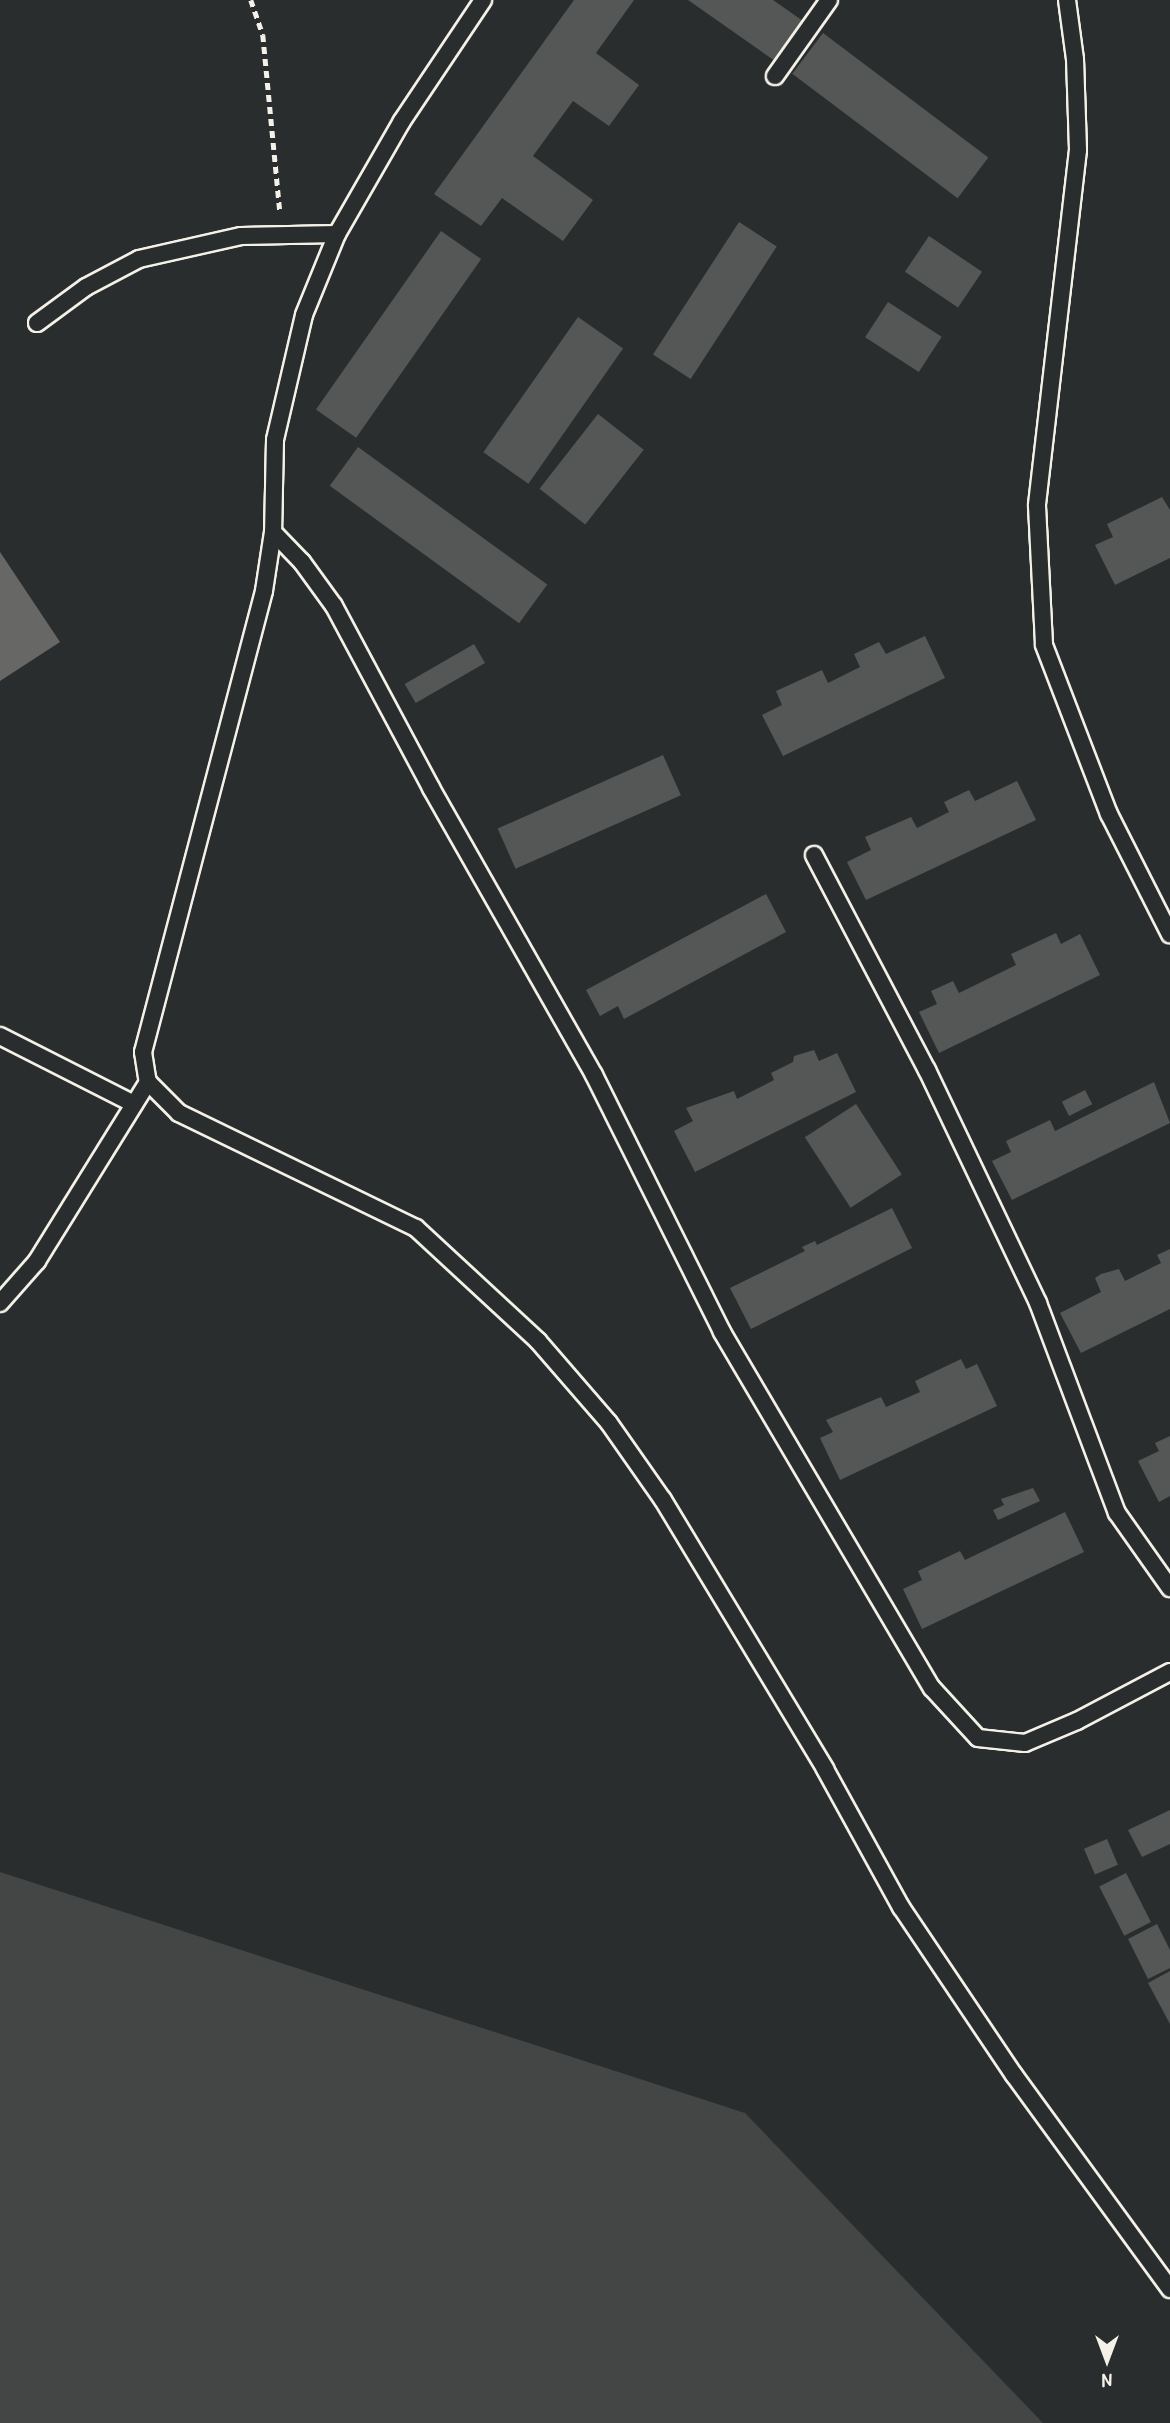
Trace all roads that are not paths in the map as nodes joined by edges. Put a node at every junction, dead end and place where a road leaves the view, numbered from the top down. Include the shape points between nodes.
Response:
1 (483, 0) edge
2 (829, 0) edge
3 (1067, 0) edge
4 (775, 76) dead end
5 (337, 234) junction
6 (37, 324) dead end
7 (273, 532) junction
8 (814, 855) dead end
9 (1170, 934) edge
10 (0, 1035) edge
11 (148, 1082) junction
12 (132, 1103) junction
13 (0, 1303) edge
14 (1170, 1588) edge
15 (1170, 1672) edge
16 (1170, 2289) edge

1 - 5 lane via 402,121
2 - 4 lane
3 - 9 lane via 1075,59 1078,150 1037,506 1044,645 1109,814
5 - 6 lane via 203,242 139,259 86,287
5 - 7 lane via 293,354 275,440
7 - 11 lane via 264,591 143,1052
7 - 15 lane via 334,606 594,1075 722,1332 932,1688 978,1738 1025,1743
8 - 14 lane via 927,1070 1038,1303 1117,1513
10 - 12 lane
11 - 12 lane
11 - 16 lane via 179,1113 416,1228 538,1341 609,1423 663,1500 825,1769 901,1907 1014,2076
12 - 13 lane via 37,1261

